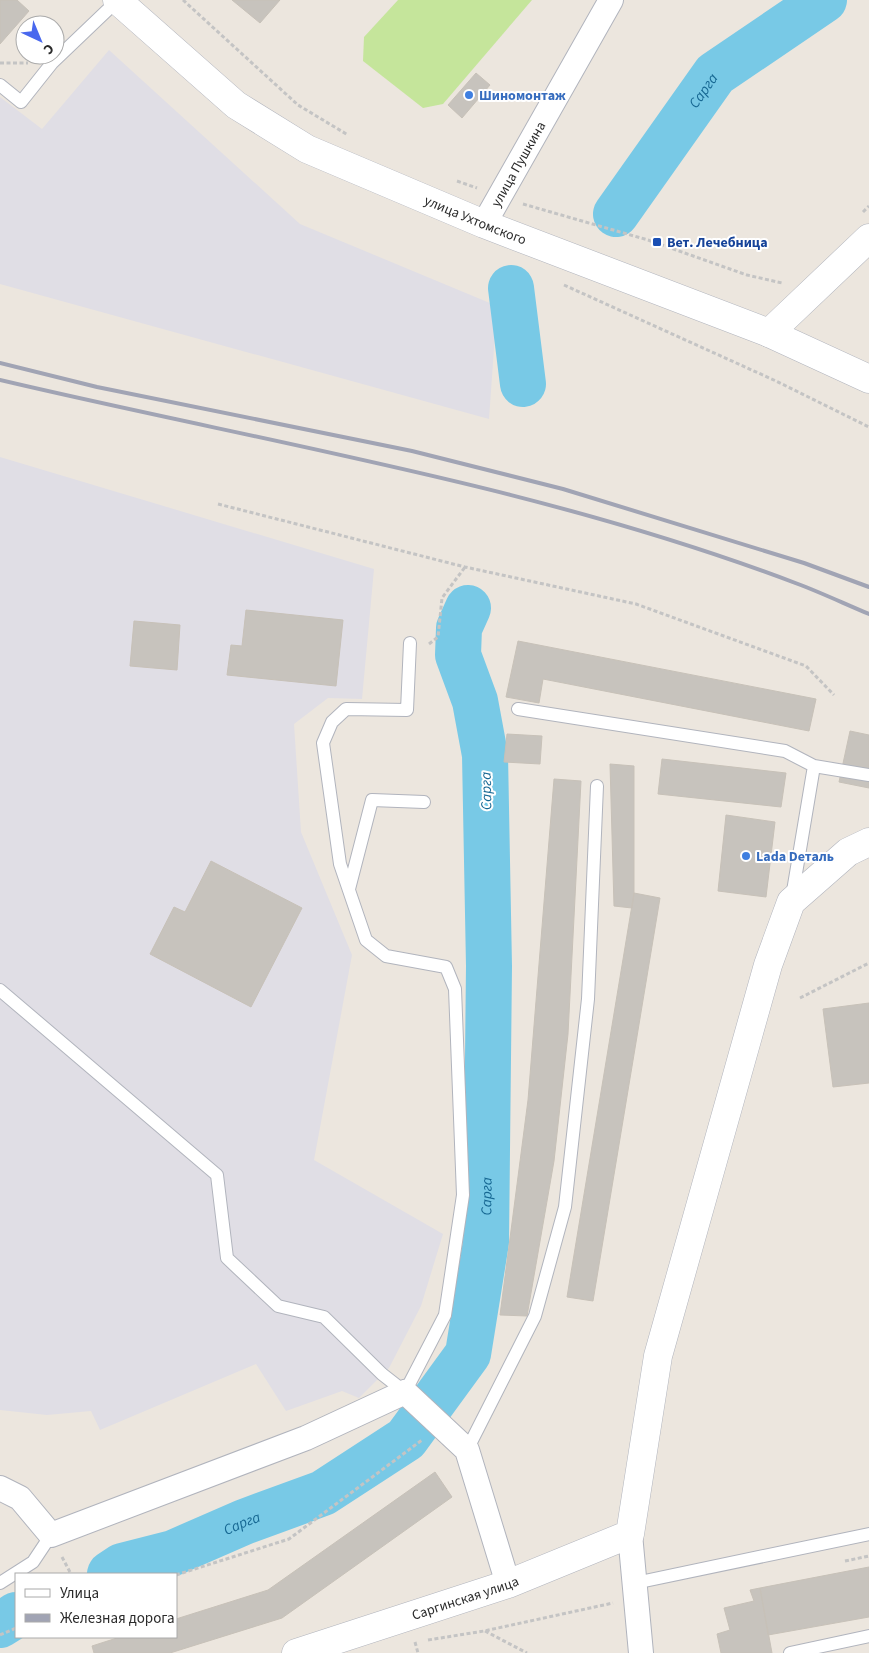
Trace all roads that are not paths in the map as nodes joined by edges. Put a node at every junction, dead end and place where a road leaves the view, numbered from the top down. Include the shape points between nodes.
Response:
1 (118, 0) edge
2 (612, 0) edge
3 (0, 85) edge
4 (484, 224) junction
5 (869, 238) edge
6 (769, 333) junction
7 (869, 379) edge
8 (410, 643) road end
9 (518, 709) dead end
10 (814, 766) junction
11 (869, 775) edge
12 (597, 786) dead end
13 (424, 802) dead end
14 (869, 842) edge
15 (349, 889) junction
16 (791, 902) junction
17 (0, 990) edge
18 (404, 1392) junction
19 (467, 1450) junction
20 (0, 1488) edge
21 (630, 1534) junction
22 (869, 1534) edge
23 (51, 1535) junction
24 (15, 1573) edge
25 (16, 1573) edge
26 (0, 1583) edge
27 (508, 1584) junction
28 (636, 1591) junction
29 (869, 1636) edge
30 (296, 1653) edge
31 (641, 1653) edge
32 (790, 1653) edge

1 - 3 lane via 52,63 21,102
1 - 4 street, улица Ухтомского via 236,105 291,139
2 - 4 street, улица Пушкина
4 - 6 street, улица Ухтомского
5 - 6 street
6 - 7 street, улица Ухтомского
8 - 15 lane via 407,710 346,709 332,722 324,744 340,864
9 - 10 lane via 785,751
10 - 11 lane
10 - 16 lane
12 - 19 lane via 588,998 565,1207 535,1316
13 - 15 lane via 372,800
14 - 16 street via 848,852
15 - 18 lane via 366,940 386,956 446,967 455,989 464,1195 445,1315
16 - 21 street via 768,965 658,1356
17 - 18 lane via 217,1175 227,1258 278,1306 324,1317
18 - 19 street
18 - 23 street via 306,1438
19 - 27 street
20 - 23 street via 20,1498
21 - 27 street, Саргинская улица
21 - 28 street
22 - 28 lane
23 - 25 lane via 33,1562
24 - 26 lane
27 - 30 street, Саргинская улица
28 - 31 street
29 - 32 lane

